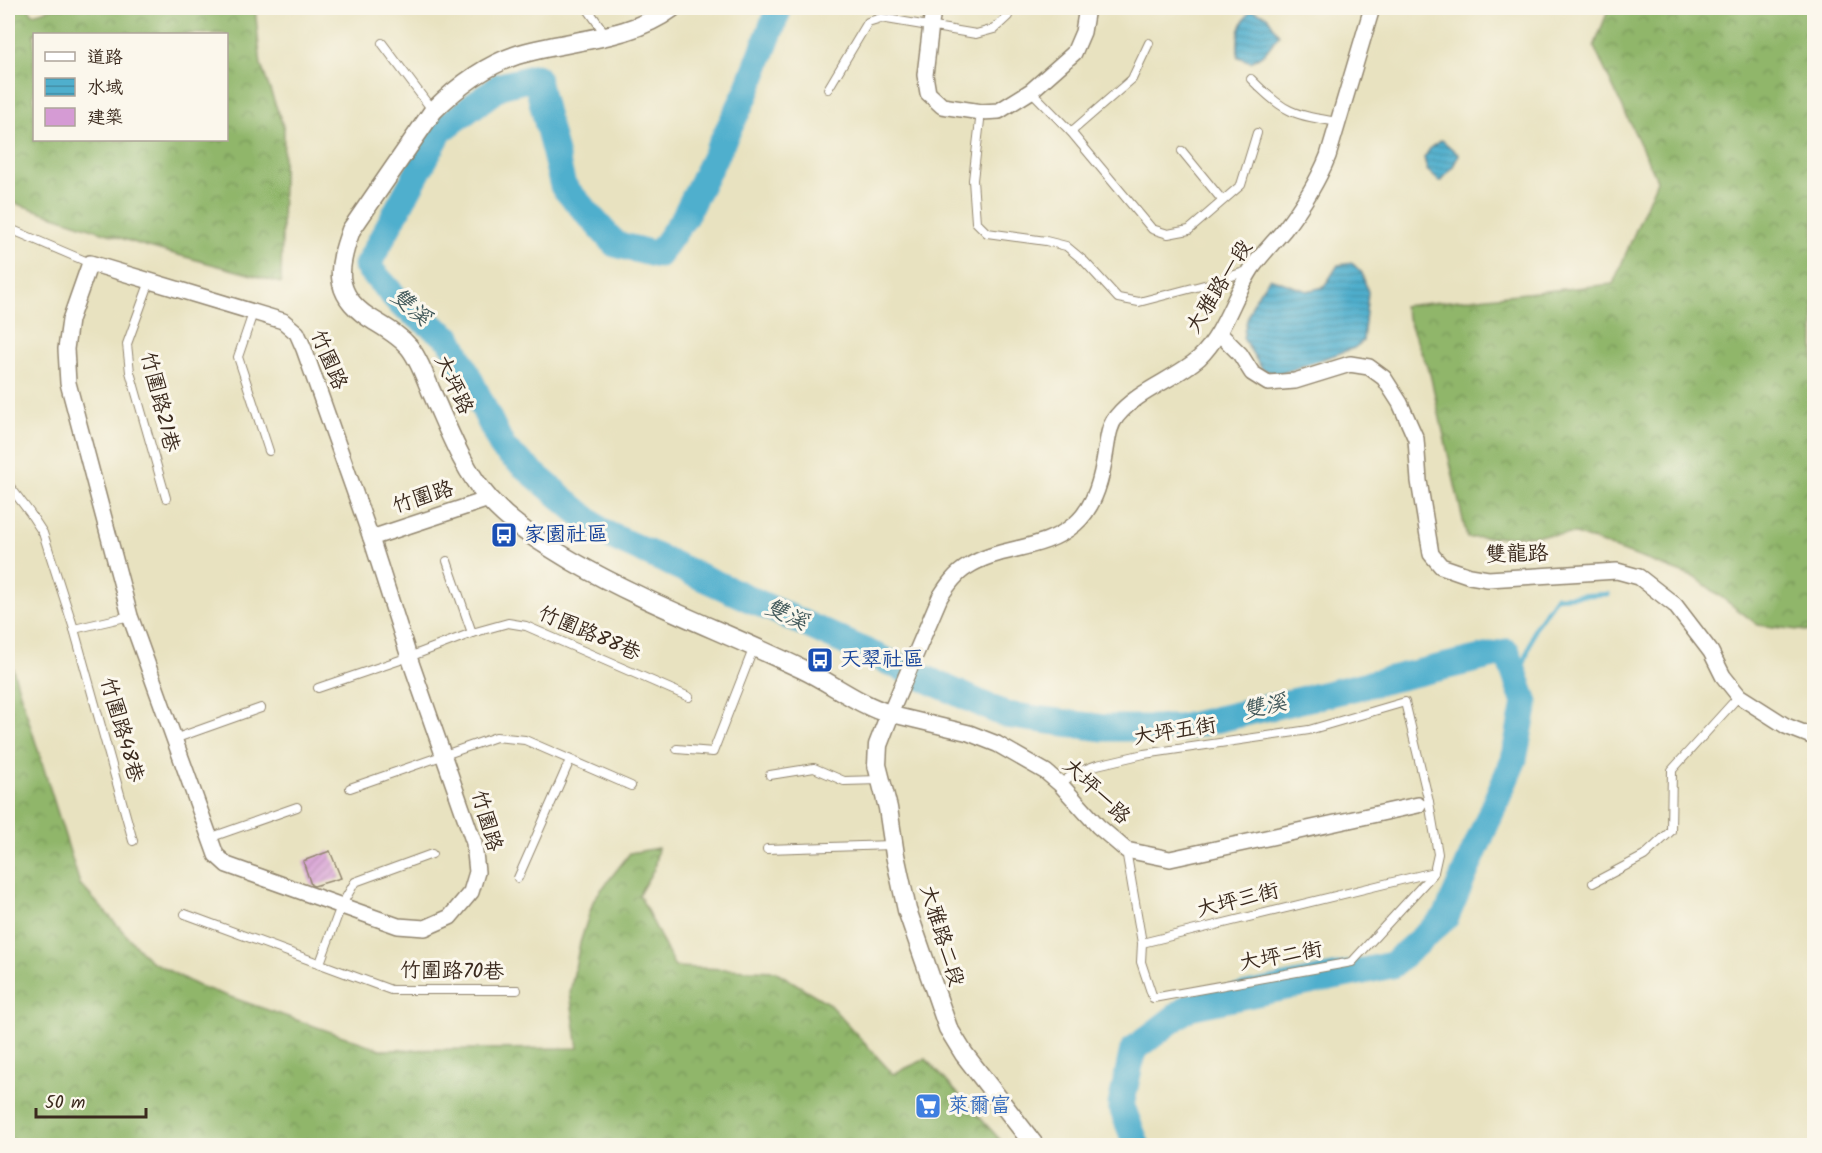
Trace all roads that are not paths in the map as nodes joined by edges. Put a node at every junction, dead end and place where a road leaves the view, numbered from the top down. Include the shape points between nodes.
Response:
1 (587, 8) edge
2 (933, 8) edge
3 (1009, 8) edge
4 (1087, 8) edge
5 (1372, 8) edge
6 (668, 9) edge
7 (930, 26) junction
8 (606, 35) junction
9 (382, 43) dead end
10 (1149, 43) dead end
11 (1251, 79) dead end
12 (828, 88) dead end
13 (1031, 91) junction
14 (432, 111) junction
15 (981, 112) junction
16 (1339, 122) junction
17 (1071, 132) junction
18 (1257, 133) dead end
19 (1182, 151) dead end
20 (1222, 200) junction
21 (8, 228) edge
22 (90, 263) junction
23 (1251, 270) junction
24 (150, 281) junction
25 (253, 313) junction
26 (1219, 333) junction
27 (269, 450) dead end
28 (8, 484) edge
29 (166, 498) dead end
30 (489, 499) junction
31 (371, 538) junction
32 (447, 561) dead end
33 (129, 616) junction
34 (74, 629) junction
35 (472, 633) junction
36 (754, 646) junction
37 (409, 657) junction
38 (318, 688) dead end
39 (1739, 696) junction
40 (690, 697) dead end
41 (894, 706) junction
42 (261, 708) dead end
43 (1815, 737) edge
44 (174, 739) junction
45 (677, 749) dead end
46 (444, 756) junction
47 (570, 759) junction
48 (770, 775) dead end
49 (881, 780) junction
50 (1060, 784) junction
51 (630, 786) dead end
52 (350, 788) dead end
53 (1424, 804) junction
54 (297, 807) dead end
55 (209, 838) junction
56 (133, 841) dead end
57 (893, 845) junction
58 (767, 849) dead end
59 (1126, 850) junction
60 (432, 854) dead end
61 (1434, 872) junction
62 (518, 878) dead end
63 (1593, 884) dead end
64 (341, 906) junction
65 (185, 914) dead end
66 (1142, 943) junction
67 (320, 963) junction
68 (517, 990) dead end
69 (1035, 1146) edge

1 - 8 lane
2 - 7 street
3 - 7 lane via 1008,16 994,29 976,34
4 - 13 street via 1074,53
5 - 16 street, 大雅路一段
6 - 8 street, 大坪路 via 651,21
7 - 12 lane via 881,18 868,22
7 - 15 street via 925,75 928,93 942,106
8 - 14 street, 大坪路 via 496,63 460,86
9 - 14 lane
10 - 17 lane via 1132,79
11 - 16 lane via 1288,112
13 - 15 street via 999,111
13 - 17 lane
14 - 30 street, 大坪路 via 351,230 339,276 351,303 409,347 469,472
15 - 23 lane via 973,180 976,222 987,233 1066,246 1118,298 1139,302
16 - 23 street, 大雅路一段 via 1322,172 1286,227
17 - 20 lane via 1152,230 1168,234 1189,230
18 - 20 lane via 1241,185
19 - 20 lane
21 - 22 lane
22 - 24 street, 竹園路
22 - 33 street, 竹園路 via 70,320 66,349 68,383
23 - 26 street, 大雅路一段
24 - 25 street, 竹園路
24 - 29 lane, 竹圍路21巷 via 127,344 130,372
25 - 27 lane via 238,357
25 - 31 street, 竹園路 via 282,321 297,333
26 - 39 street, 雙龍路 via 1252,373 1268,383 1295,381 1350,364 1369,367 1384,378 1416,439 1427,536 1431,554 1441,567 1488,579 1617,571 1639,577 1675,605
26 - 41 street, 大雅路一段 via 1199,357 1117,416 1109,431 1098,487 1078,522 1047,542 982,559 951,581 940,597
28 - 34 lane, 竹圍路48巷 via 43,533
30 - 31 street, 竹圍路
30 - 36 street, 大坪路 via 518,526 585,568 632,593
31 - 37 street, 竹園路
32 - 35 lane
33 - 34 lane
33 - 44 street, 竹園路
34 - 56 lane, 竹圍路48巷
35 - 37 lane, 竹圍路88巷
35 - 40 lane, 竹圍路88巷 via 508,623 526,626
36 - 41 street, 大坪路 via 873,709
36 - 45 lane via 713,752
37 - 38 lane, 竹圍路88巷
37 - 46 street, 竹園路
39 - 43 street, 雙龍路 via 1786,726
39 - 63 lane via 1672,770 1671,831 1644,856
41 - 49 street, 大雅路二段 via 878,744
41 - 50 street, 大坪一路 via 969,733 1046,771
42 - 44 lane
44 - 55 street, 竹園路
46 - 47 lane via 496,737 525,740
46 - 52 lane
46 - 64 street, 竹園路 via 474,843 477,872 471,892 450,917 425,928 398,926
47 - 51 lane
47 - 62 lane
48 - 49 lane via 814,768 844,781
49 - 57 street, 大雅路二段
50 - 53 lane, 大坪五街 via 1097,765 1144,754 1309,730 1405,702
50 - 59 street, 大坪一路
53 - 59 street, 大坪一路 via 1170,859
53 - 61 lane via 1438,854
54 - 55 lane
55 - 64 street, 竹園路 via 216,855 227,865
57 - 58 lane
57 - 69 street, 大雅路二段 via 907,910 948,1028
59 - 66 lane
60 - 64 lane via 355,882
61 - 66 lane, 大坪三街
61 - 66 lane, 大坪二街 via 1352,962 1153,998 1141,962
64 - 67 lane
65 - 67 lane, 竹圍路70巷
67 - 68 lane, 竹圍路70巷 via 391,990

